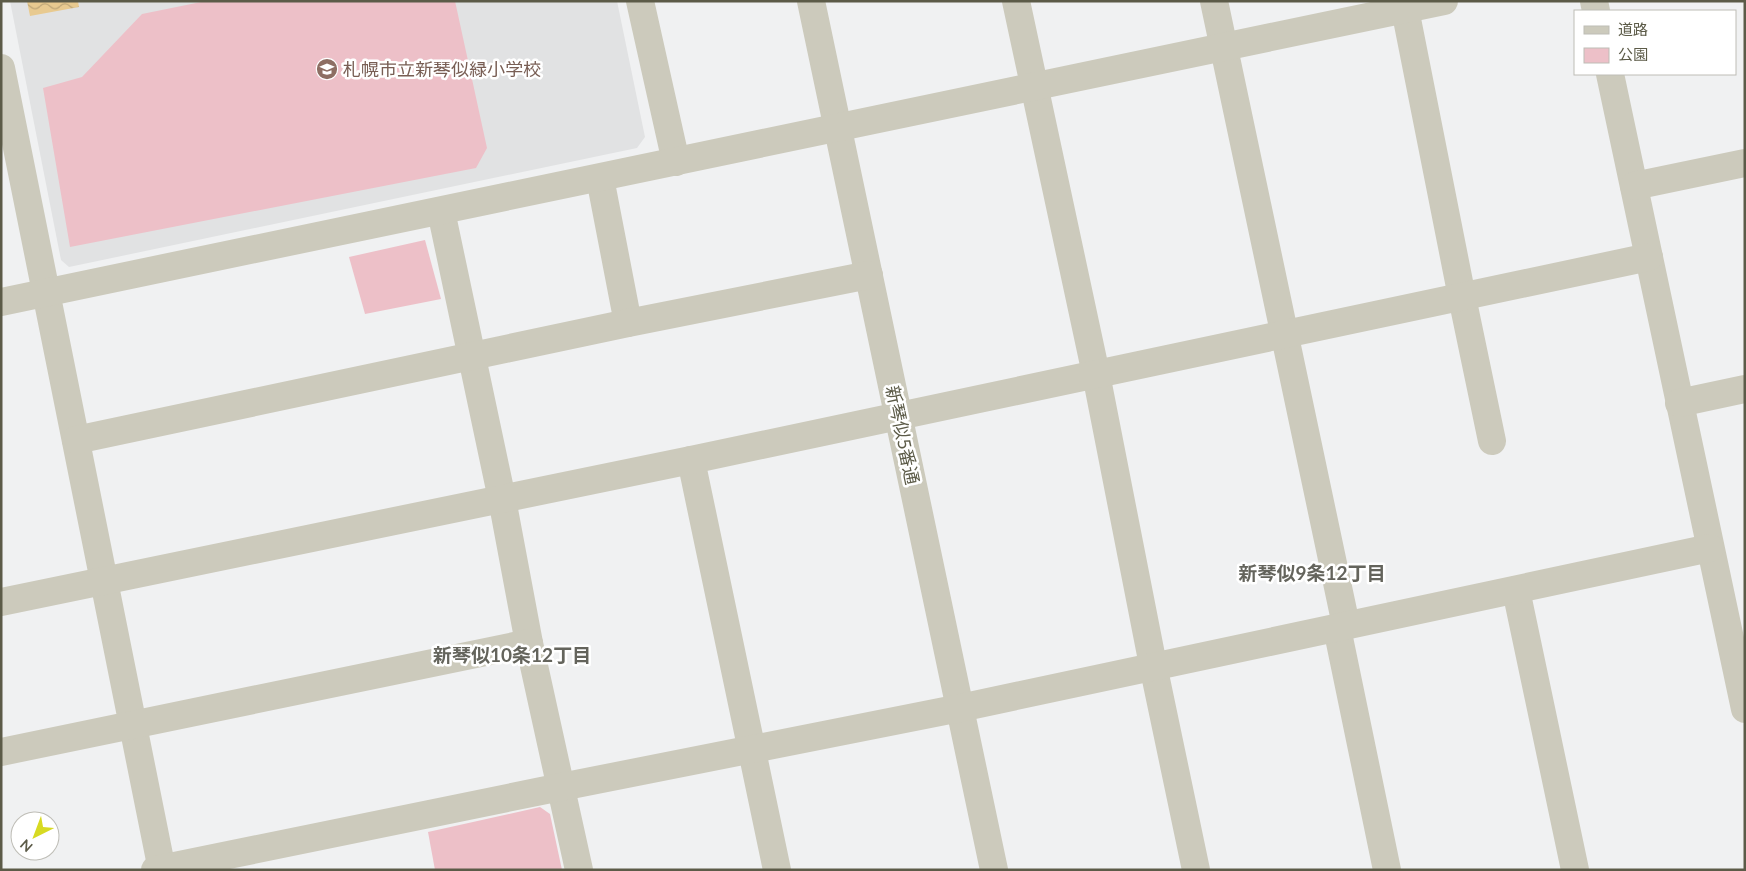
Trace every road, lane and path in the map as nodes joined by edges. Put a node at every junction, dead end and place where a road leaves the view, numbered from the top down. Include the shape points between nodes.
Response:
1 (640, 1) edge
2 (811, 1) edge
3 (1016, 1) edge
4 (1214, 1) edge
5 (1444, 1) edge
6 (1401, 7) edge
7 (1224, 47) junction
8 (1, 68) edge
9 (1610, 75) edge
10 (1034, 87) junction
11 (838, 128) junction
12 (676, 162) junction
13 (1745, 163) edge
14 (600, 178) junction
15 (1634, 186) junction
16 (440, 211) junction
17 (1649, 257) junction
18 (869, 275) junction
19 (46, 292) junction
20 (1462, 298) junction
21 (1, 302) edge
22 (628, 323) junction
23 (1285, 335) junction
24 (471, 356) junction
25 (1096, 374) junction
26 (1745, 389) edge
27 (1680, 403) junction
28 (899, 416) junction
29 (76, 440) junction
30 (1492, 441) dead end
31 (691, 460) junction
32 (502, 499) junction
33 (1710, 548) junction
34 (104, 581) junction
35 (1516, 590) junction
36 (1, 602) edge
37 (1342, 626) junction
38 (530, 643) junction
39 (1153, 666) junction
40 (960, 708) junction
41 (1745, 709) edge
42 (133, 726) junction
43 (752, 748) junction
44 (1, 752) edge
45 (560, 786) junction
46 (159, 869) edge
47 (579, 870) edge
48 (777, 870) edge
49 (994, 870) edge
50 (1196, 870) edge
51 (1387, 870) edge
52 (1575, 870) edge

1 - 12 street
2 - 11 street, 新琴似5番通
3 - 10 street
4 - 7 street
5 - 6 street
6 - 7 street
6 - 20 street
7 - 10 street
7 - 23 street
8 - 19 street
9 - 15 street
10 - 11 street
10 - 25 street
11 - 12 street
11 - 18 street, 新琴似5番通
12 - 14 street
13 - 15 street
14 - 16 street
14 - 22 street
15 - 17 street
16 - 19 street
16 - 24 street
17 - 20 street
17 - 27 street
18 - 22 street
18 - 28 street, 新琴似5番通
19 - 21 street
19 - 29 street
20 - 23 street
20 - 30 street
22 - 24 street
23 - 25 street
23 - 37 street
24 - 29 street
24 - 32 street
25 - 28 street
25 - 39 street
26 - 27 street
27 - 33 street
28 - 31 street
28 - 40 street, 新琴似5番通
29 - 34 street
31 - 32 street
31 - 43 street
32 - 34 street
32 - 38 street
33 - 35 street
33 - 41 street
34 - 36 street
34 - 42 street
35 - 37 street
35 - 52 street
37 - 39 street
37 - 51 street
38 - 42 street
38 - 45 street
39 - 40 street
39 - 50 street
40 - 43 street
40 - 49 street, 新琴似5番通
42 - 44 street
42 - 46 street
43 - 45 street
43 - 48 street
45 - 46 street
45 - 47 street

